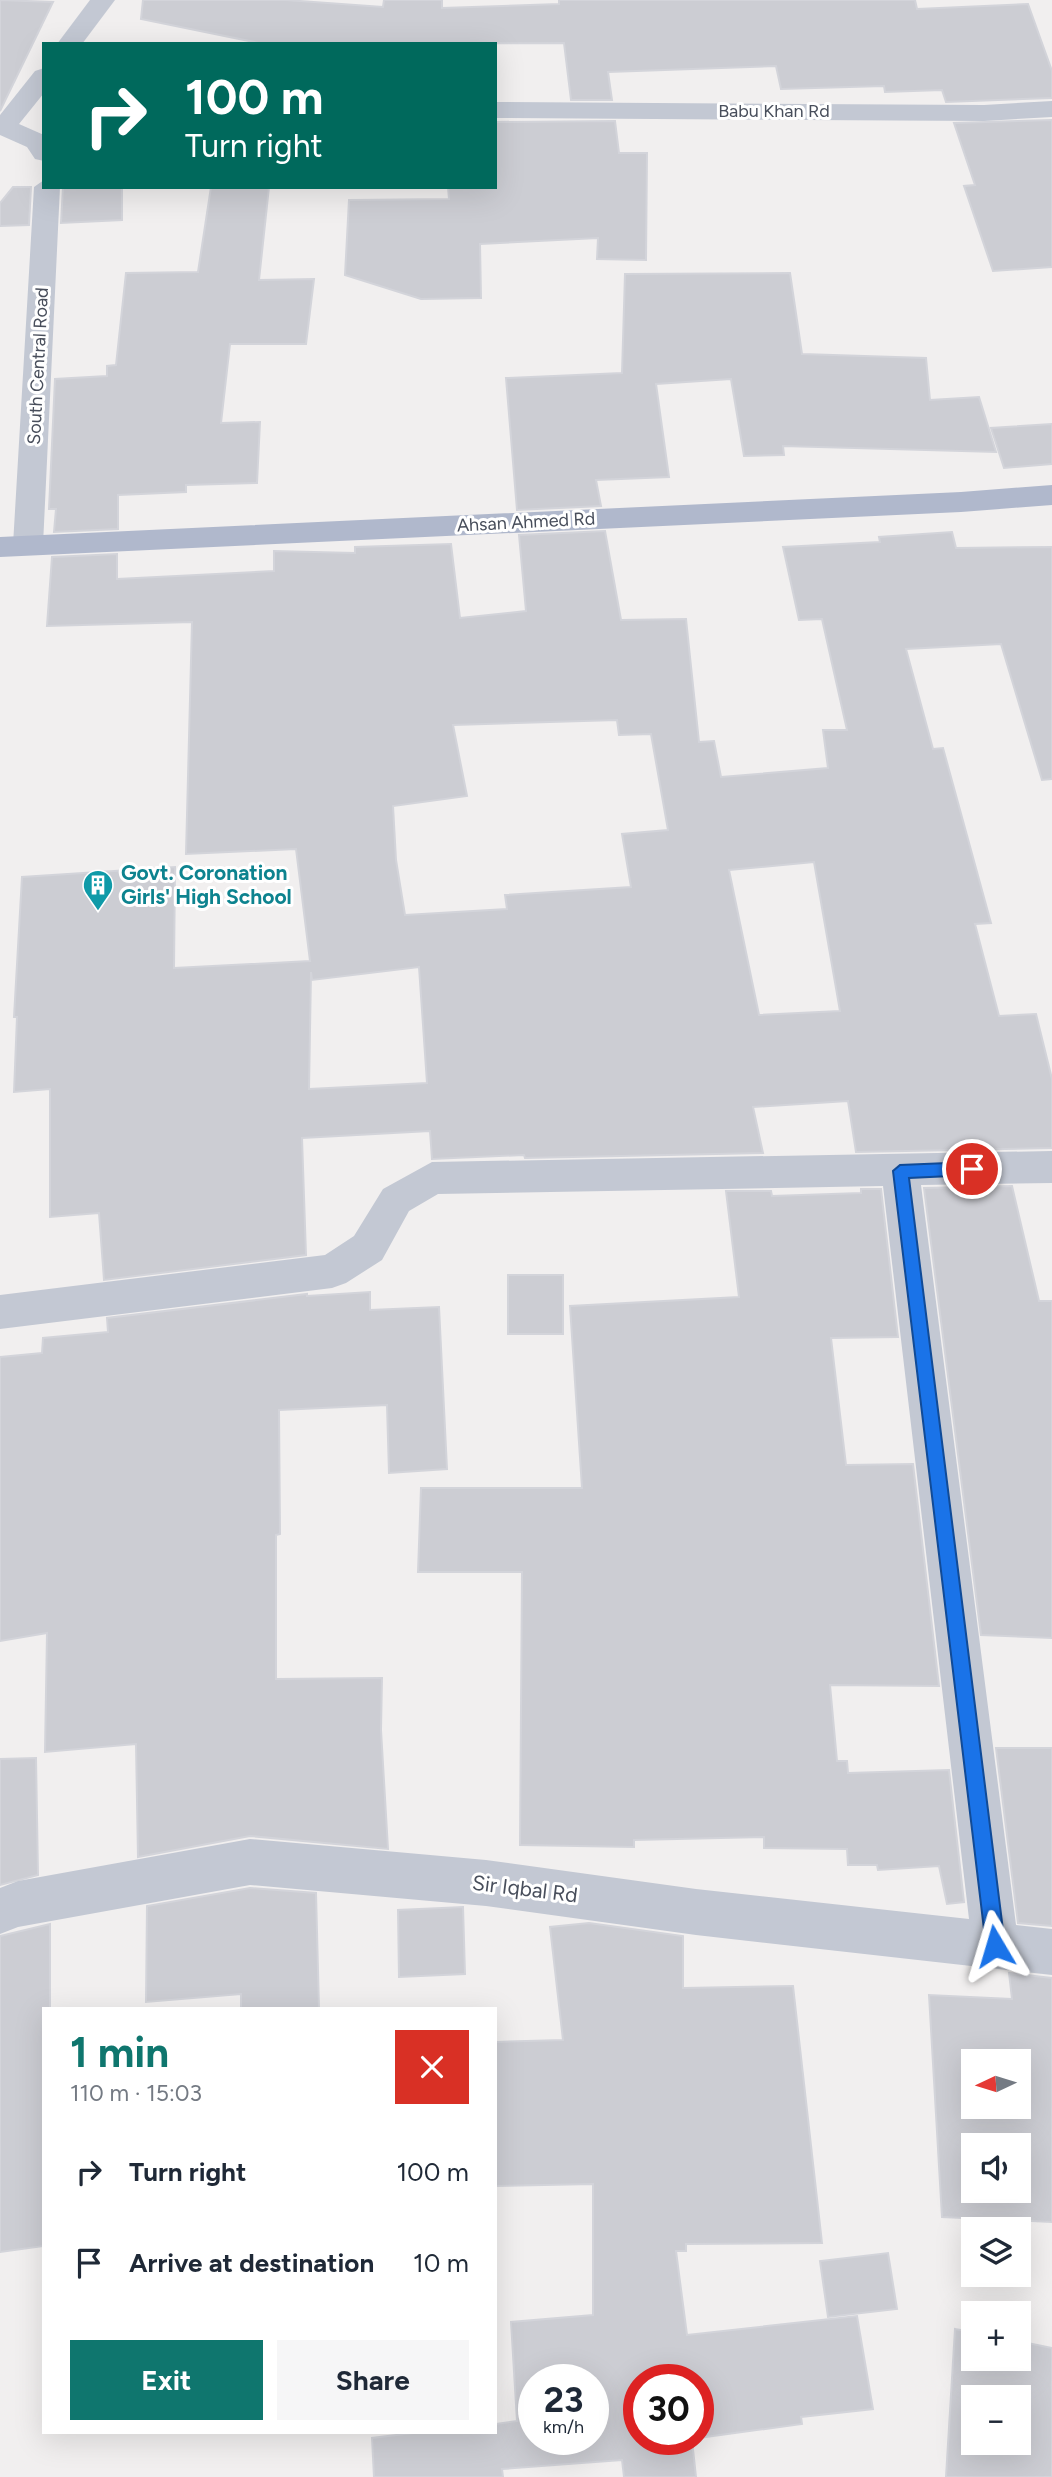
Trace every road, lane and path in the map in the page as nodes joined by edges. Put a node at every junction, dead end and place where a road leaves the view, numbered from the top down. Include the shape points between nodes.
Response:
1 (103, 0) edge
2 (71, 42) edge
3 (42, 78) edge
4 (1052, 109) edge
5 (497, 110) edge
6 (42, 125) edge
7 (2, 127) edge
8 (42, 150) edge
9 (47, 189) edge
10 (1052, 495) edge
11 (14, 546) edge
12 (1052, 1167) edge
13 (900, 1171) junction
14 (0, 1312) edge
15 (0, 1911) edge
16 (995, 1946) junction
17 (1052, 1952) edge

1 - 2 street
3 - 7 street
4 - 5 street, Babu Khan Rd via 984,113
6 - 7 street
7 - 8 street via 37,142
9 - 11 street, South Central Road
10 - 11 main road, Ahsan Ahmed Rd
12 - 13 street
13 - 14 street via 432,1178 396,1200 368,1248 332,1271
13 - 16 street
15 - 16 street, Sir Iqbal Rd via 250,1863 486,1883
16 - 17 street, Sir Iqbal Rd

